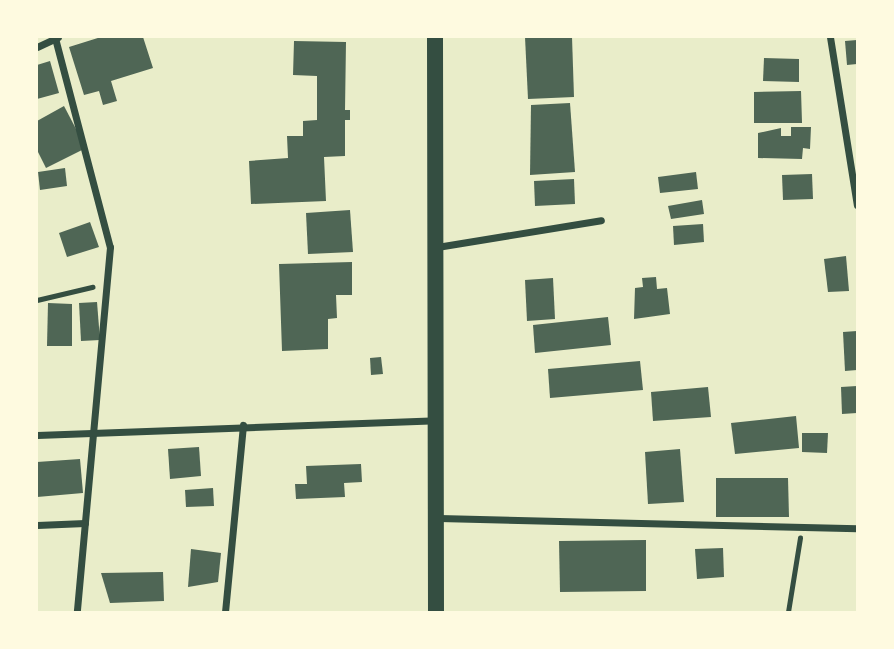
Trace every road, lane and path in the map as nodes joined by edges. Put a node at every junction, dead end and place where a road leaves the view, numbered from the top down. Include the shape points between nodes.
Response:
1 (435, 37) edge
2 (830, 37) edge
3 (57, 38) edge
4 (37, 47) edge
5 (857, 205) edge
6 (601, 220) dead end
7 (436, 247) junction
8 (107, 284) junction
9 (37, 300) edge
10 (438, 420) junction
11 (243, 425) junction
12 (93, 434) junction
13 (37, 435) edge
14 (439, 518) junction
15 (85, 523) junction
16 (37, 525) edge
17 (801, 527) junction
18 (857, 528) edge
19 (77, 612) edge
20 (225, 612) edge
21 (436, 612) edge
22 (788, 612) edge

1 - 7 highway
2 - 5 street
3 - 4 street
3 - 8 street via 110,247
6 - 7 street
7 - 10 highway
8 - 9 path
8 - 12 street
10 - 11 street
10 - 14 highway
11 - 12 street
11 - 20 street
12 - 13 street
12 - 15 street
14 - 17 street
14 - 21 highway
15 - 16 street
15 - 19 street
17 - 18 street
17 - 22 path

